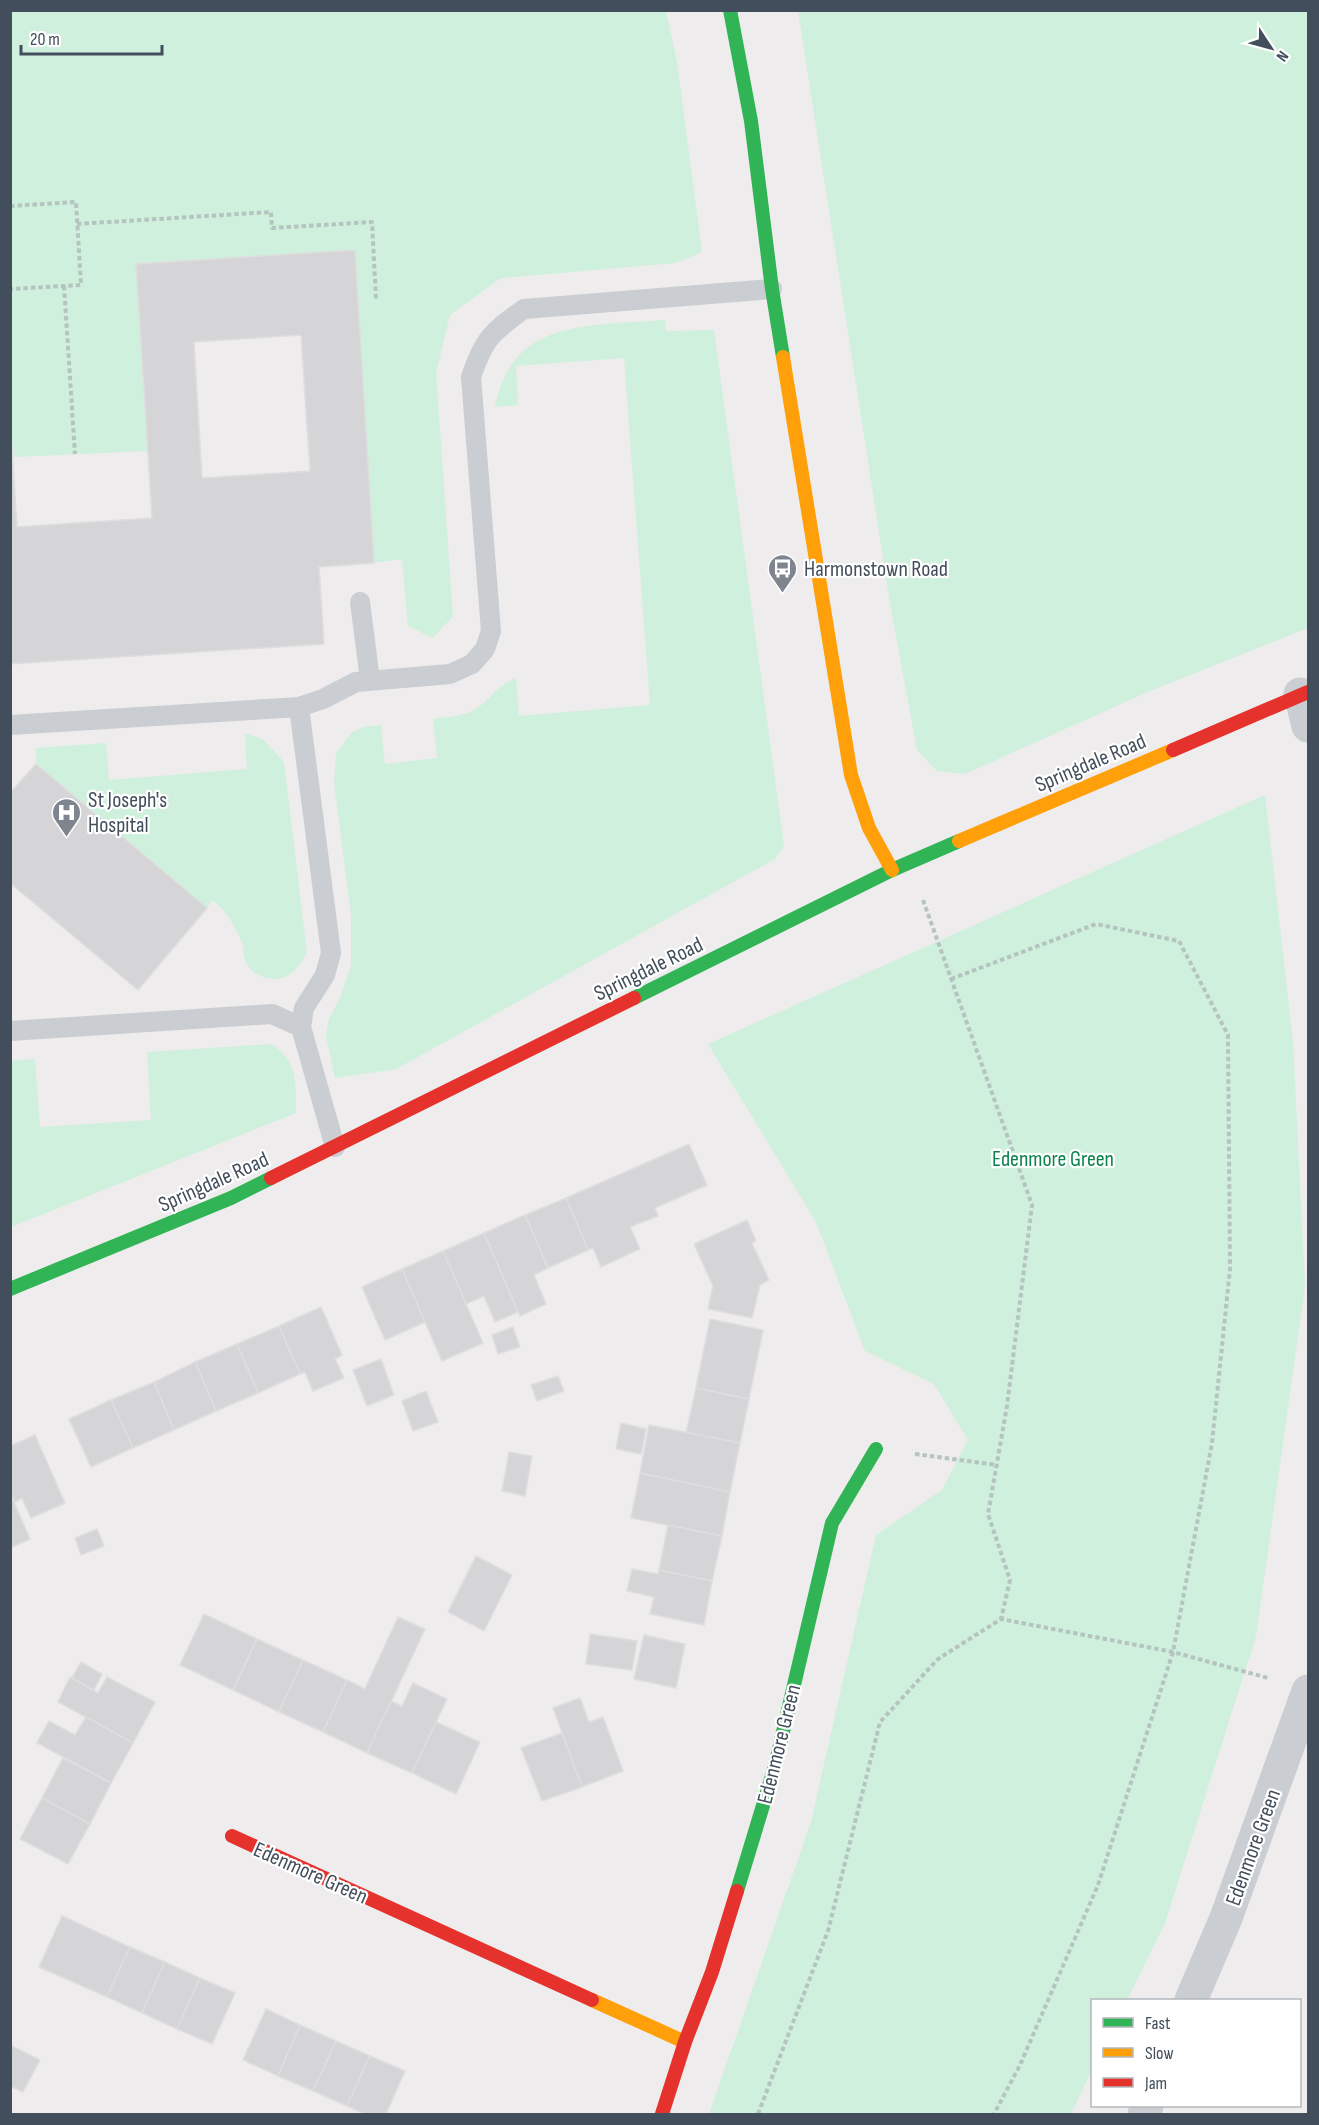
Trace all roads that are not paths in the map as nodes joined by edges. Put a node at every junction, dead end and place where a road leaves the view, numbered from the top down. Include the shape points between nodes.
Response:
1 (730, 10) edge
2 (772, 289) junction
3 (360, 602) dead end
4 (370, 681) junction
5 (1304, 693) edge
6 (299, 707) junction
7 (10, 725) edge
8 (1308, 726) edge
9 (892, 870) junction
10 (301, 1027) junction
11 (10, 1031) edge
12 (335, 1147) junction
13 (10, 1288) edge
14 (876, 1449) road end
15 (1308, 1691) edge
16 (232, 1836) dead end
17 (1192, 1999) edge
18 (685, 2042) junction
19 (662, 2115) edge

1 - 2 street via 751,121
2 - 4 lane via 524,309 496,329 480,350 471,377 490,631 485,649 472,664 450,674
2 - 9 street via 851,775 868,828
3 - 4 lane
4 - 6 lane via 356,682
5 - 8 street
5 - 9 street, Springdale Road
6 - 7 lane
6 - 10 lane via 331,953 325,975 304,1008
9 - 12 street, Springdale Road
10 - 11 lane via 272,1014
10 - 12 lane
12 - 13 street, Springdale Road via 231,1198
14 - 18 street, Edenmore Green via 832,1523 775,1766 712,1972
15 - 17 street, Edenmore Green via 1226,1918
16 - 18 street, Edenmore Green
18 - 19 street, Edenmore Green

